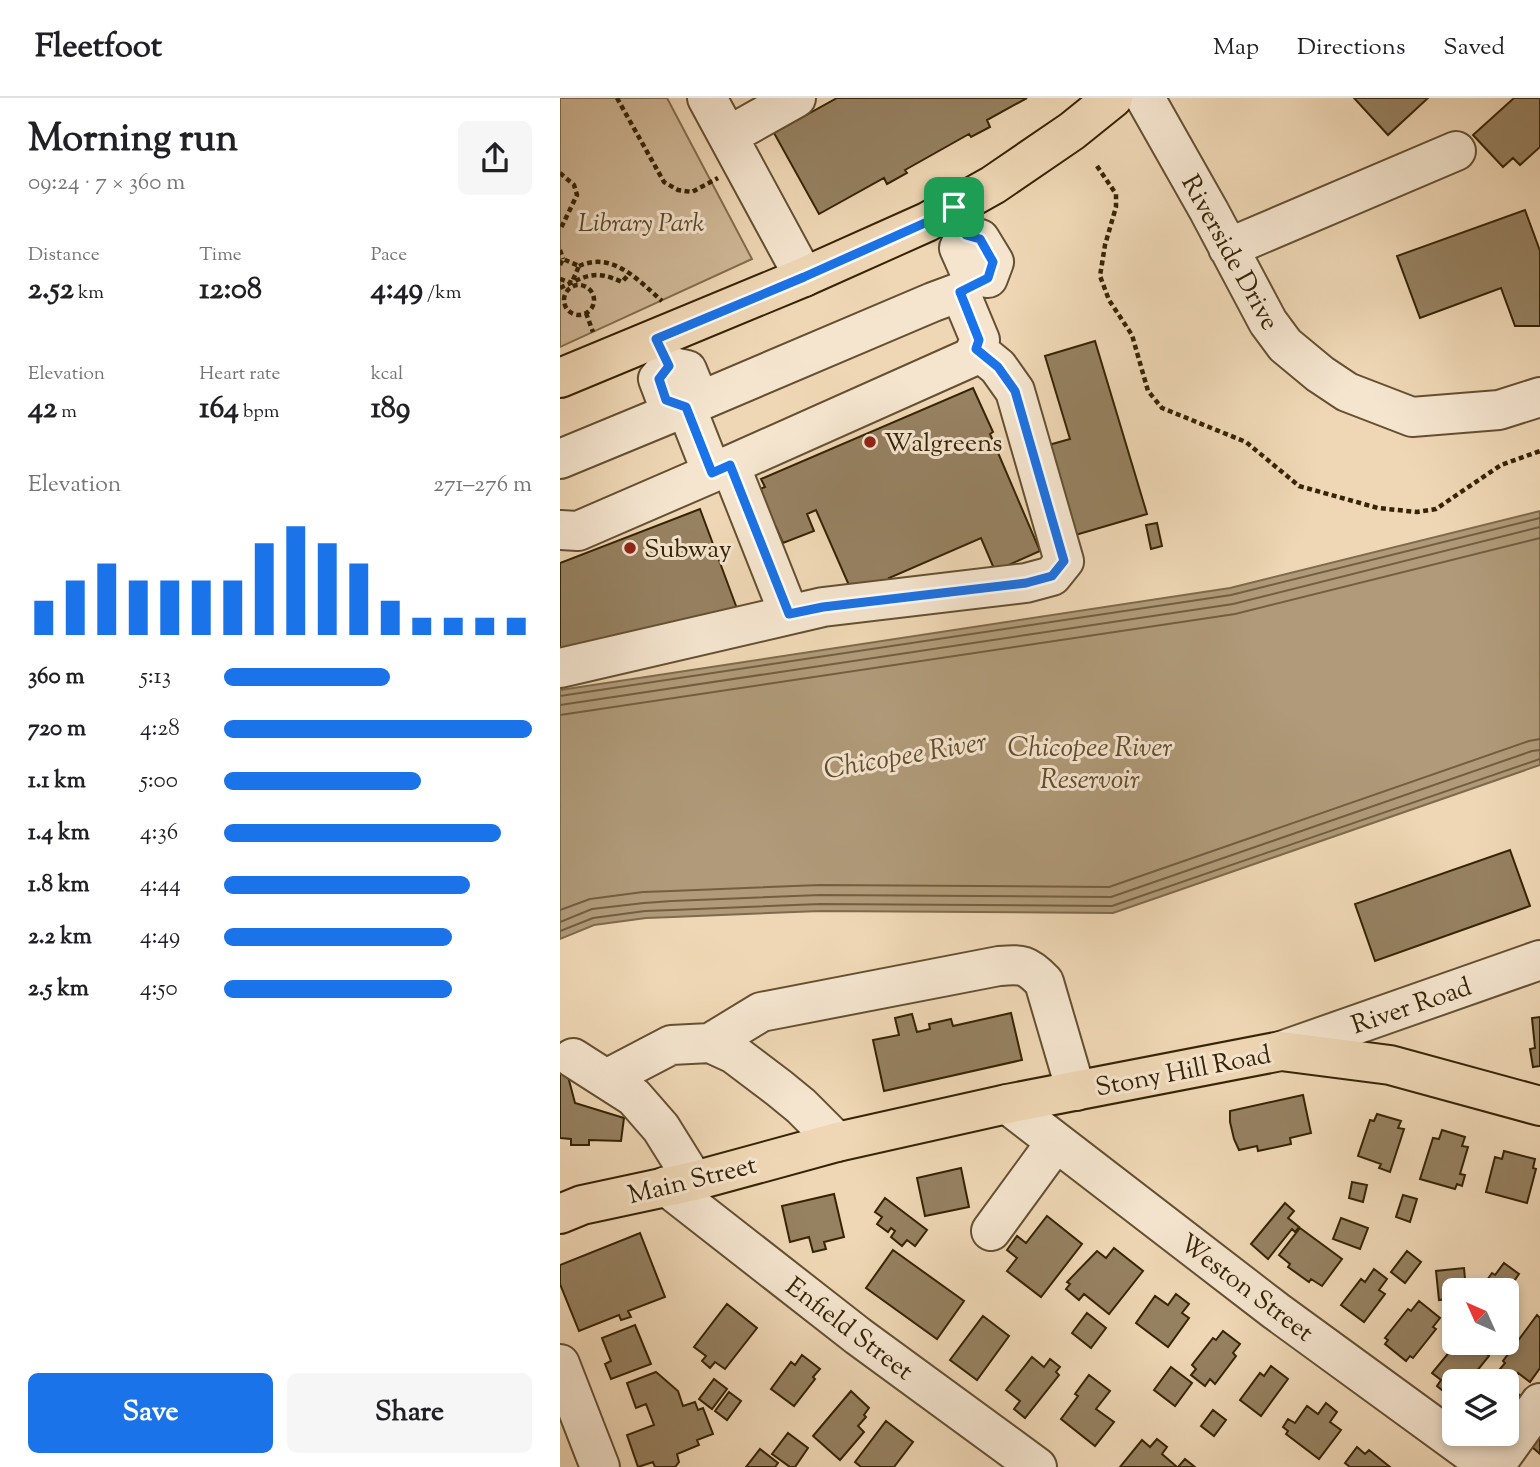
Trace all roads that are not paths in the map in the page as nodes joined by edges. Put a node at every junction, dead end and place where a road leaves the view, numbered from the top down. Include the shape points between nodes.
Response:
1 (707, 98) edge
2 (796, 98) edge
3 (1113, 98) edge
4 (1145, 98) edge
5 (728, 136) junction
6 (1457, 151) dead end
7 (960, 221) junction
8 (1227, 248) junction
9 (804, 277) junction
10 (974, 285) junction
11 (663, 336) junction
12 (976, 349) junction
13 (560, 378) edge
14 (1540, 397) edge
15 (686, 407) junction
16 (560, 458) edge
17 (721, 469) junction
18 (560, 530) edge
19 (789, 614) junction
20 (560, 668) edge
21 (1540, 960) edge
22 (710, 1042) junction
23 (1281, 1051) junction
24 (573, 1058) dead end
25 (606, 1079) junction
26 (1076, 1091) junction
27 (1007, 1104) junction
28 (1540, 1106) edge
29 (1056, 1142) junction
30 (831, 1144) junction
31 (680, 1183) junction
32 (560, 1214) edge
33 (990, 1231) dead end
34 (560, 1364) edge
35 (1540, 1403) edge
36 (600, 1467) edge
37 (1037, 1467) edge
38 (1492, 1467) edge

1 - 5 street
2 - 5 street
3 - 7 main road via 1002,179
4 - 8 street, Riverside Drive
5 - 9 street
6 - 8 street
7 - 9 main road via 927,222
7 - 10 street via 959,248
8 - 14 street, Riverside Drive via 1285,345 1347,392 1412,417 1499,410
9 - 11 main road
10 - 12 street
10 - 15 street
11 - 13 main road
11 - 15 street via 659,379 666,400
12 - 17 street via 972,358
12 - 19 street via 998,367 1015,391 1064,561 1052,576 1026,583
15 - 16 street
15 - 17 street
17 - 18 street via 578,531
17 - 19 street
19 - 20 street
21 - 23 street, River Road
22 - 25 street via 671,1045
22 - 26 street via 761,1012 1021,964 1044,982
22 - 30 street via 734,1054 801,1106
23 - 26 main road, Stony Hill Road
23 - 28 main road, Stony Hill Road via 1390,1065
24 - 25 street
25 - 31 street via 634,1097 661,1128
26 - 27 main road, Stony Hill Road
27 - 29 street, Weston Street
27 - 30 main road, Stony Hill Road
29 - 33 street
29 - 38 street, Weston Street via 1276,1311
30 - 31 main road, Main Street
31 - 32 main road, Main Street
31 - 37 street, Enfield Street via 858,1336
34 - 36 street
35 - 38 street

